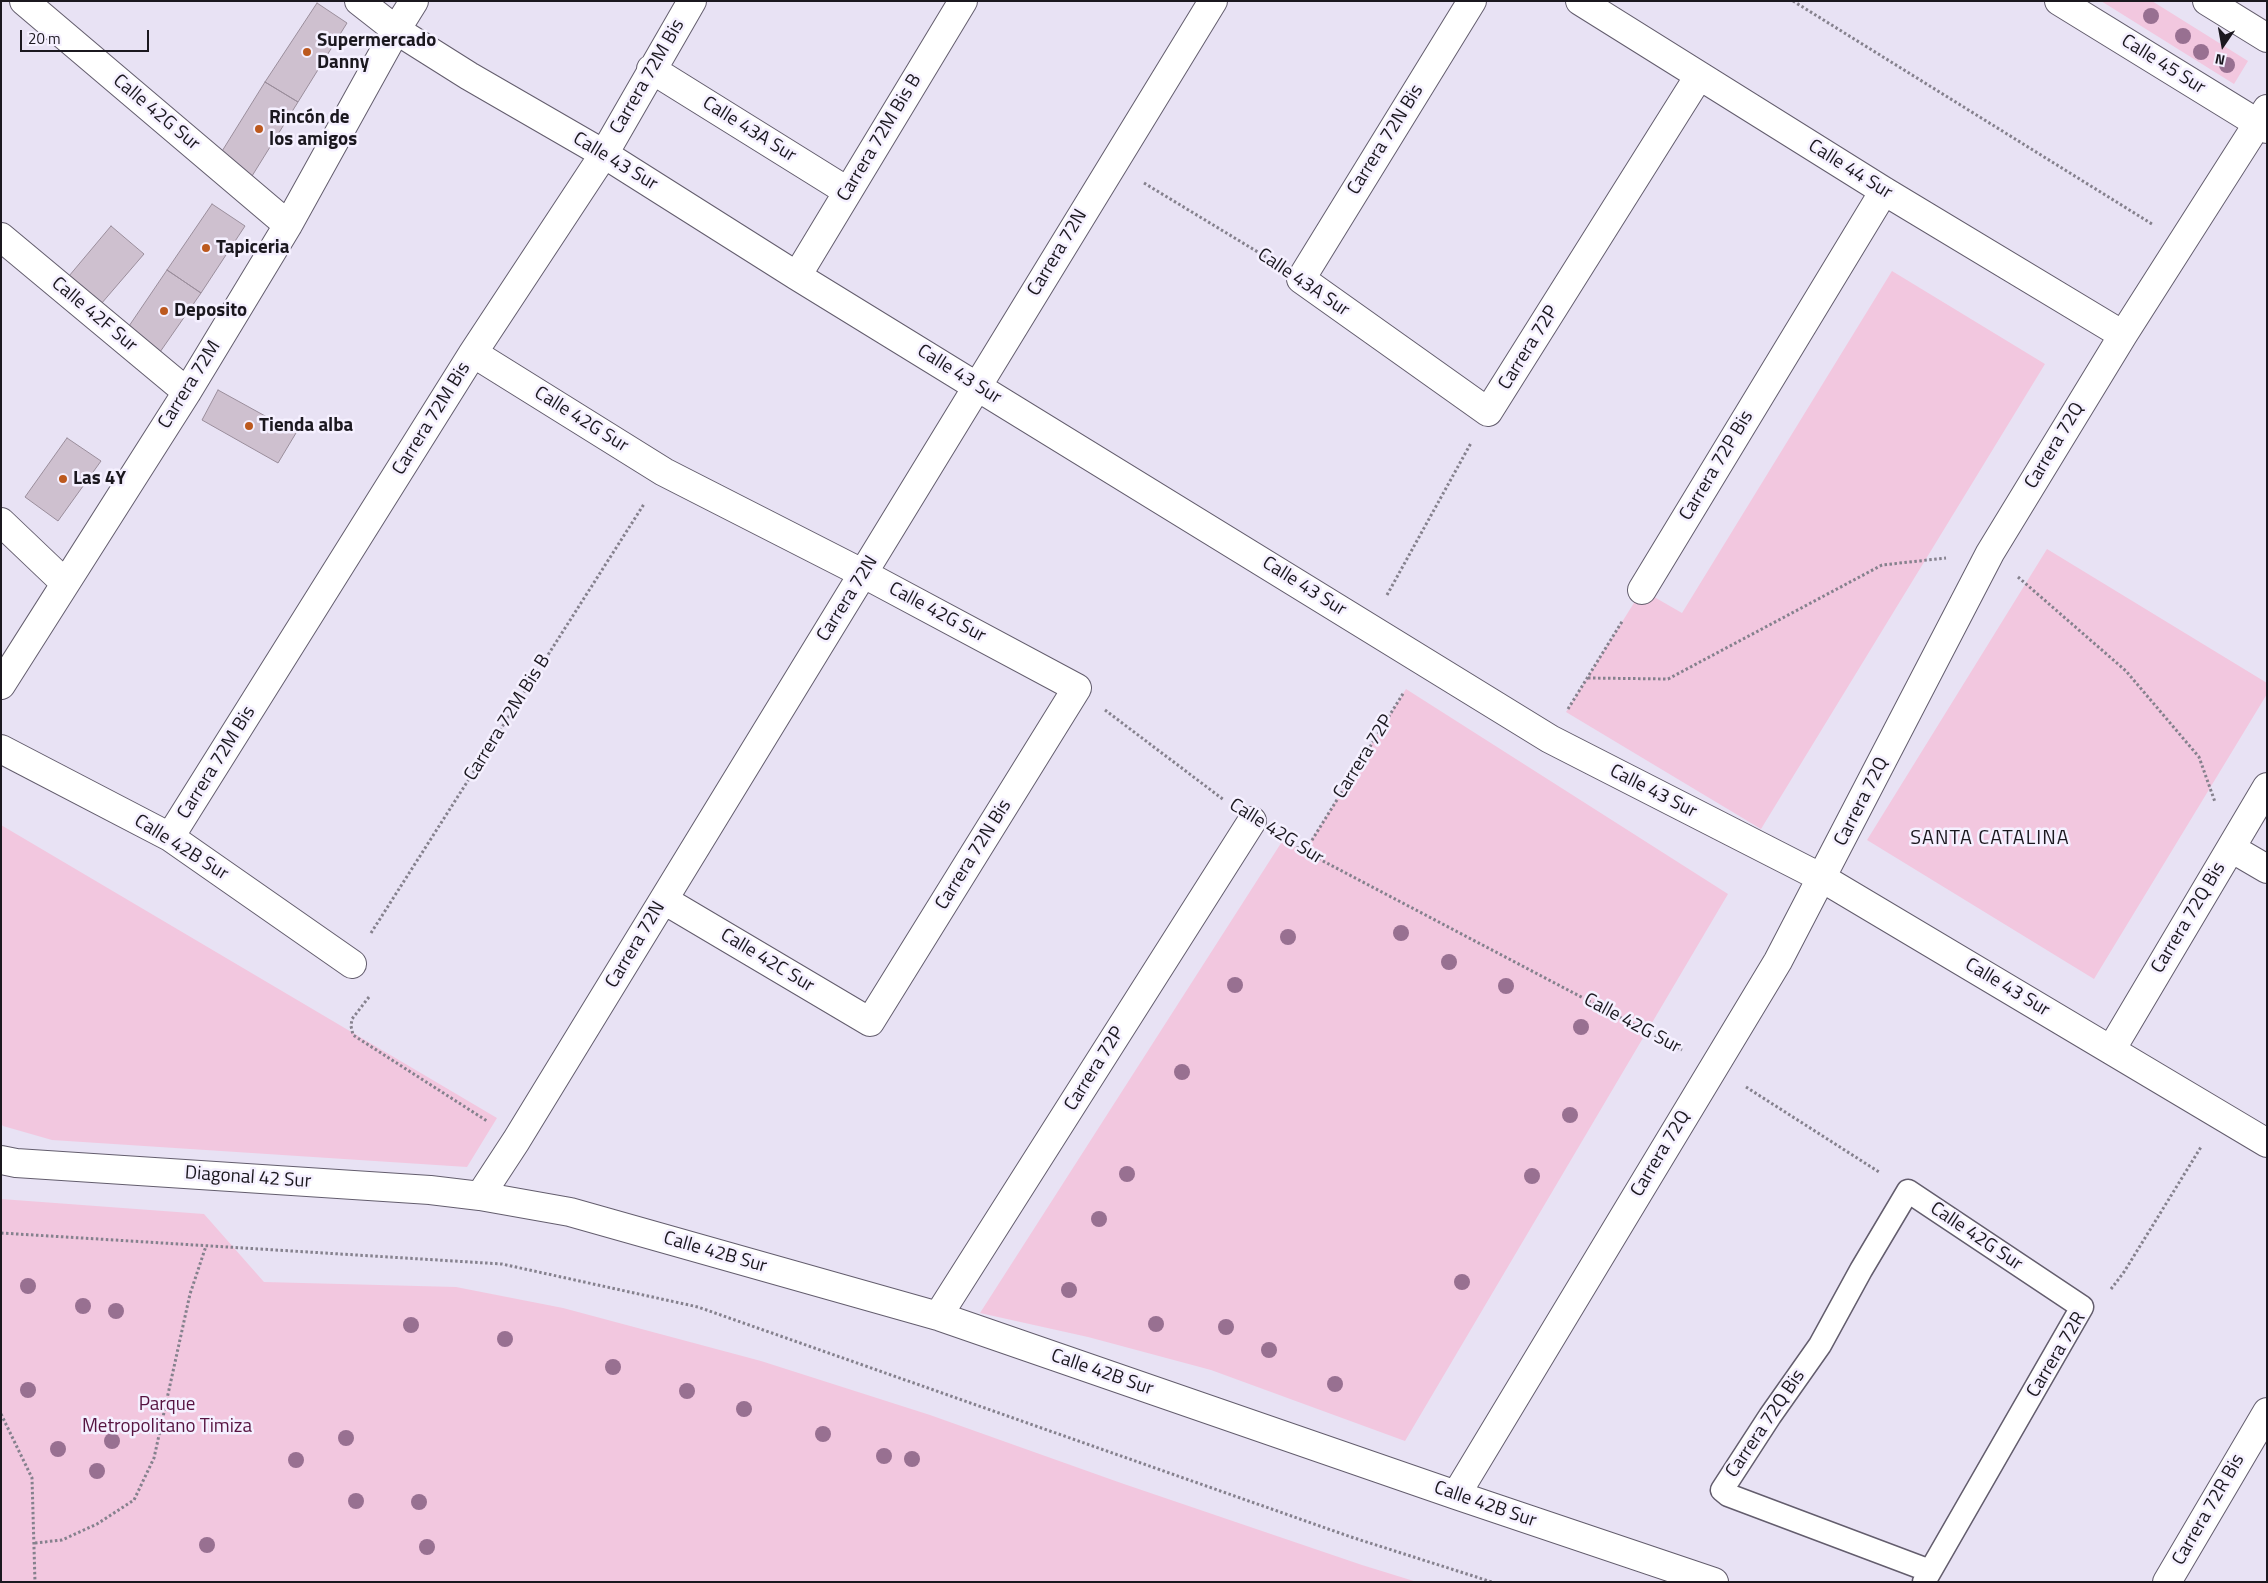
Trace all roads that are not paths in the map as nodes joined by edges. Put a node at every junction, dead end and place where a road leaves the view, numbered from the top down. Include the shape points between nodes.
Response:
1 (24, 1) edge
2 (359, 1) edge
3 (414, 1) edge
4 (692, 1) edge
5 (963, 1) edge
6 (1213, 1) edge
7 (1472, 1) edge
8 (1580, 1) edge
9 (2059, 1) edge
10 (2207, 1) edge
11 (396, 30) junction
12 (2267, 38) edge
13 (651, 69) junction
14 (1699, 76) junction
15 (2264, 120) edge
16 (604, 154) junction
17 (848, 190) junction
18 (1884, 192) junction
19 (288, 225) junction
20 (1, 237) edge
21 (797, 276) junction
22 (1301, 279) joint
23 (2123, 334) junction
24 (473, 353) junction
25 (978, 387) junction
26 (187, 392) junction
27 (1488, 412) joint
28 (1, 522) edge
29 (864, 574) junction
30 (65, 583) junction
31 (1642, 590) road end
32 (1, 685) edge
33 (1077, 688) joint
34 (1, 749) edge
35 (2267, 787) edge
36 (1252, 821) road end
37 (170, 837) junction
38 (2231, 848) junction
39 (2267, 869) edge
40 (1822, 878) junction
41 (664, 900) junction
42 (352, 964) road end
43 (870, 1022) joint
44 (2111, 1050) junction
45 (2267, 1143) edge
46 (9, 1161) edge
47 (1908, 1191) joint
48 (480, 1196) junction
49 (2082, 1307) joint
50 (938, 1316) junction
51 (2267, 1412) edge
52 (1456, 1496) junction
53 (1927, 1576) edge
54 (1714, 1582) edge
55 (2167, 1582) edge

1 - 19 street, Calle 42G Sur
2 - 11 street, Calle 43 Sur
3 - 11 street, Carrera 72M
4 - 13 street, Carrera 72M Bis
5 - 17 street, Carrera 72M Bis B
6 - 25 street, Carrera 72N
7 - 22 street, Carrera 72N Bis
8 - 14 street, Calle 44 Sur
9 - 15 street, Calle 45 Sur
10 - 12 street
11 - 16 street, Calle 43 Sur
11 - 19 street, Carrera 72M
13 - 16 street, Carrera 72M Bis
13 - 17 street, Calle 43A Sur
14 - 18 street, Calle 44 Sur
14 - 27 street, Carrera 72P
15 - 23 street, Carrera 72Q
16 - 21 street, Calle 43 Sur
16 - 24 street, Carrera 72M Bis
17 - 21 street, Carrera 72M Bis B
18 - 23 street, Calle 44 Sur
18 - 31 street, Carrera 72P Bis
19 - 26 street, Carrera 72M
20 - 26 street, Calle 42F Sur
21 - 25 street, Calle 43 Sur
22 - 27 street, Calle 43A Sur
23 - 40 street, Carrera 72Q via 1990,553
24 - 29 street, Calle 42G Sur via 664,472
24 - 37 street, Carrera 72M Bis
25 - 29 street, Carrera 72N
25 - 40 street, Calle 43 Sur via 1550,739
26 - 30 street, Carrera 72M
28 - 30 street
29 - 33 street, Calle 42G Sur
29 - 41 street, Carrera 72N
30 - 32 street, Carrera 72M
33 - 43 street, Carrera 72N Bis
34 - 37 street, Calle 42B Sur
35 - 38 street, Carrera 72Q Bis
36 - 50 street, Carrera 72P
37 - 42 street, Calle 42B Sur
38 - 39 street
38 - 44 street, Carrera 72Q Bis
40 - 44 street, Calle 43 Sur
40 - 52 street, Carrera 72Q via 1778,961
41 - 43 street, Calle 42C Sur
41 - 48 street, Carrera 72N
44 - 45 street, Calle 43 Sur
46 - 48 street, Diagonal 42 Sur
47 - 49 lane, Calle 42G Sur
47 - 53 lane, Carrera 72Q Bis via 1820,1346 1722,1490
48 - 50 street, Calle 42B Sur via 570,1212
49 - 53 lane, Carrera 72R
50 - 52 street, Calle 42B Sur
51 - 55 street, Carrera 72R Bis
52 - 54 street, Calle 42B Sur

